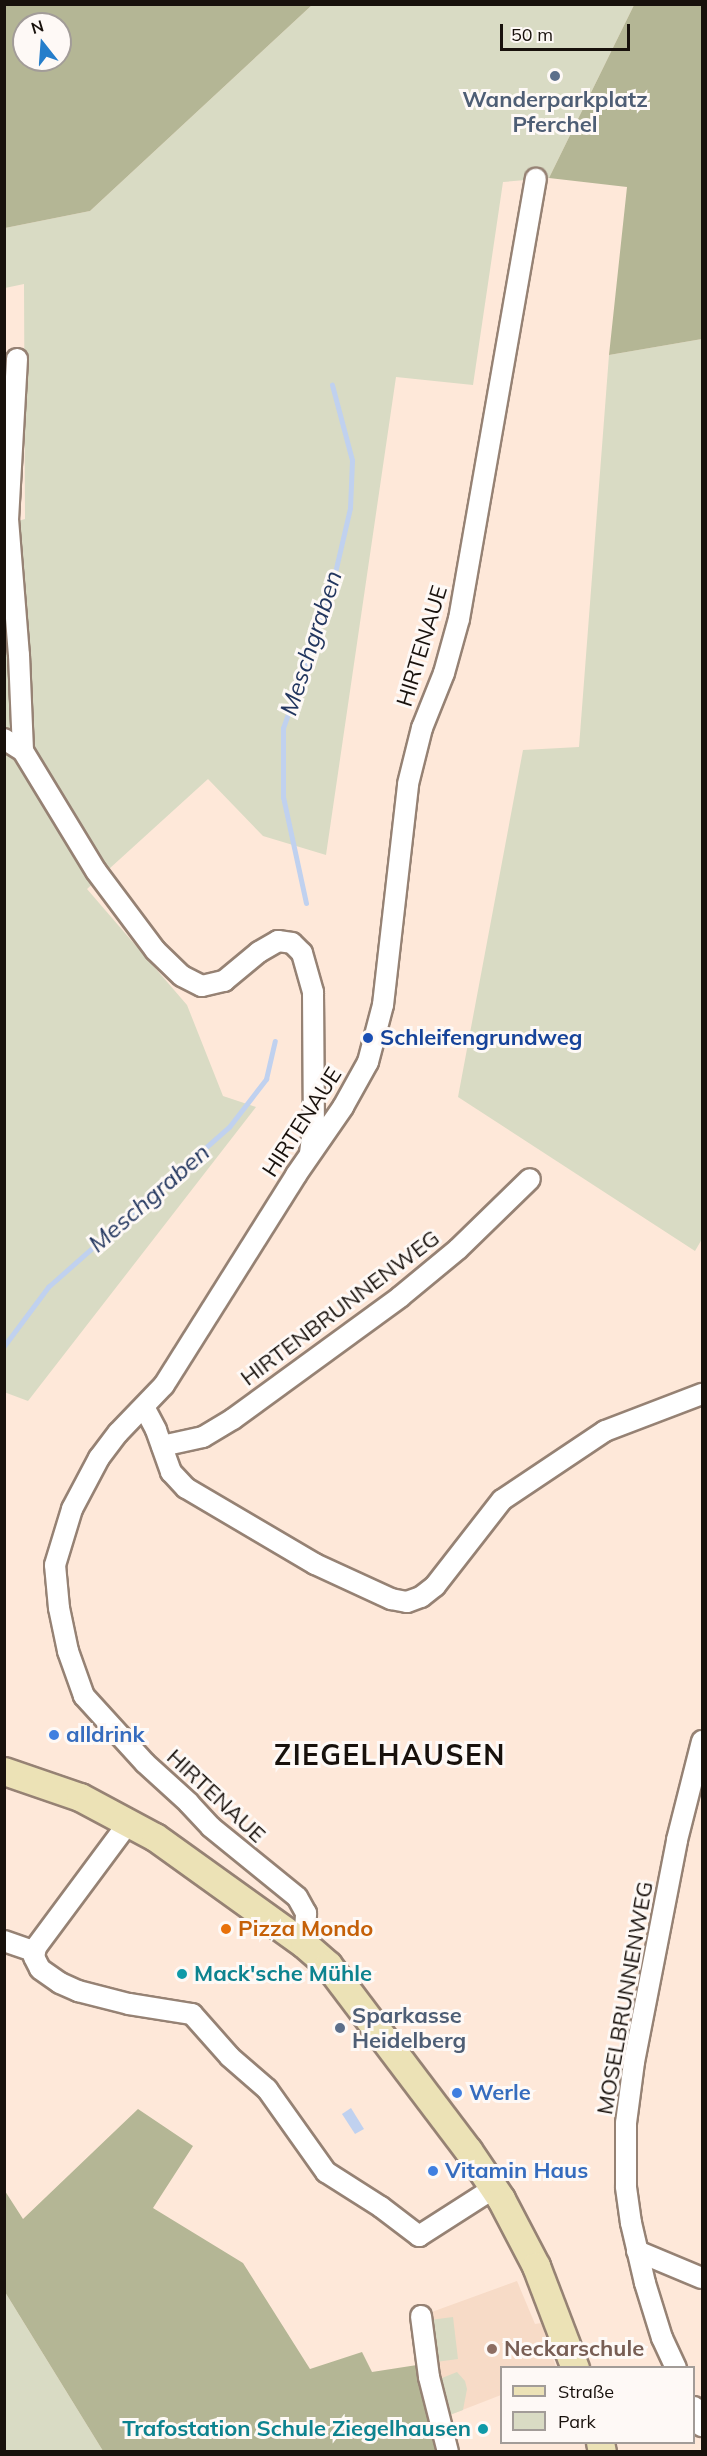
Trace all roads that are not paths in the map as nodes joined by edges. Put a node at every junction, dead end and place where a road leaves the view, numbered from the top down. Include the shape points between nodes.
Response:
1 (536, 179) dead end
2 (17, 359) dead end
3 (4, 739) edge
4 (23, 751) junction
5 (310, 1155) junction
6 (530, 1179) dead end
7 (702, 1394) edge
8 (144, 1407) junction
9 (162, 1446) junction
10 (702, 1741) edge
11 (4, 1772) edge
12 (129, 1822) junction
13 (4, 1941) edge
14 (304, 1944) junction
15 (33, 1951) junction
16 (494, 2188) junction
17 (637, 2251) junction
18 (702, 2278) edge
19 (422, 2316) dead end
20 (575, 2366) edge
21 (676, 2366) edge
22 (695, 2411) edge
23 (702, 2426) edge
24 (448, 2451) edge

1 - 5 street, HIRTENAUE via 459,620 422,728 408,784 383,1005 368,1062
2 - 4 street via 8,519
3 - 4 street
4 - 5 street via 96,871 155,950 182,976 202,986 224,981 278,941 292,943 302,953 313,993 315,1036
5 - 8 street, HIRTENAUE via 164,1385
6 - 9 street, HIRTENBRUNNENWEG via 458,1249 400,1297 243,1412 203,1437
7 - 9 street via 605,1431 502,1500 435,1586 407,1602 391,1599 315,1564 198,1496 178,1482
8 - 9 street
8 - 14 street, HIRTENAUE via 99,1458 72,1509 60,1542 55,1585 68,1651 84,1696 102,1719 218,1833 297,1897 306,1913
10 - 17 street, MOSELBRUNNENWEG via 677,1840 629,2086 626,2186
11 - 12 main road via 80,1797
12 - 14 main road
12 - 15 street
13 - 15 street
14 - 16 main road via 328,1965
15 - 16 street via 38,1966 72,1989 196,2017 224,2051 267,2090 326,2172 419,2236
16 - 20 main road via 528,2247
17 - 18 street
17 - 21 street, MOSELBRUNNENWEG via 662,2338
19 - 24 street via 429,2377
22 - 23 street

